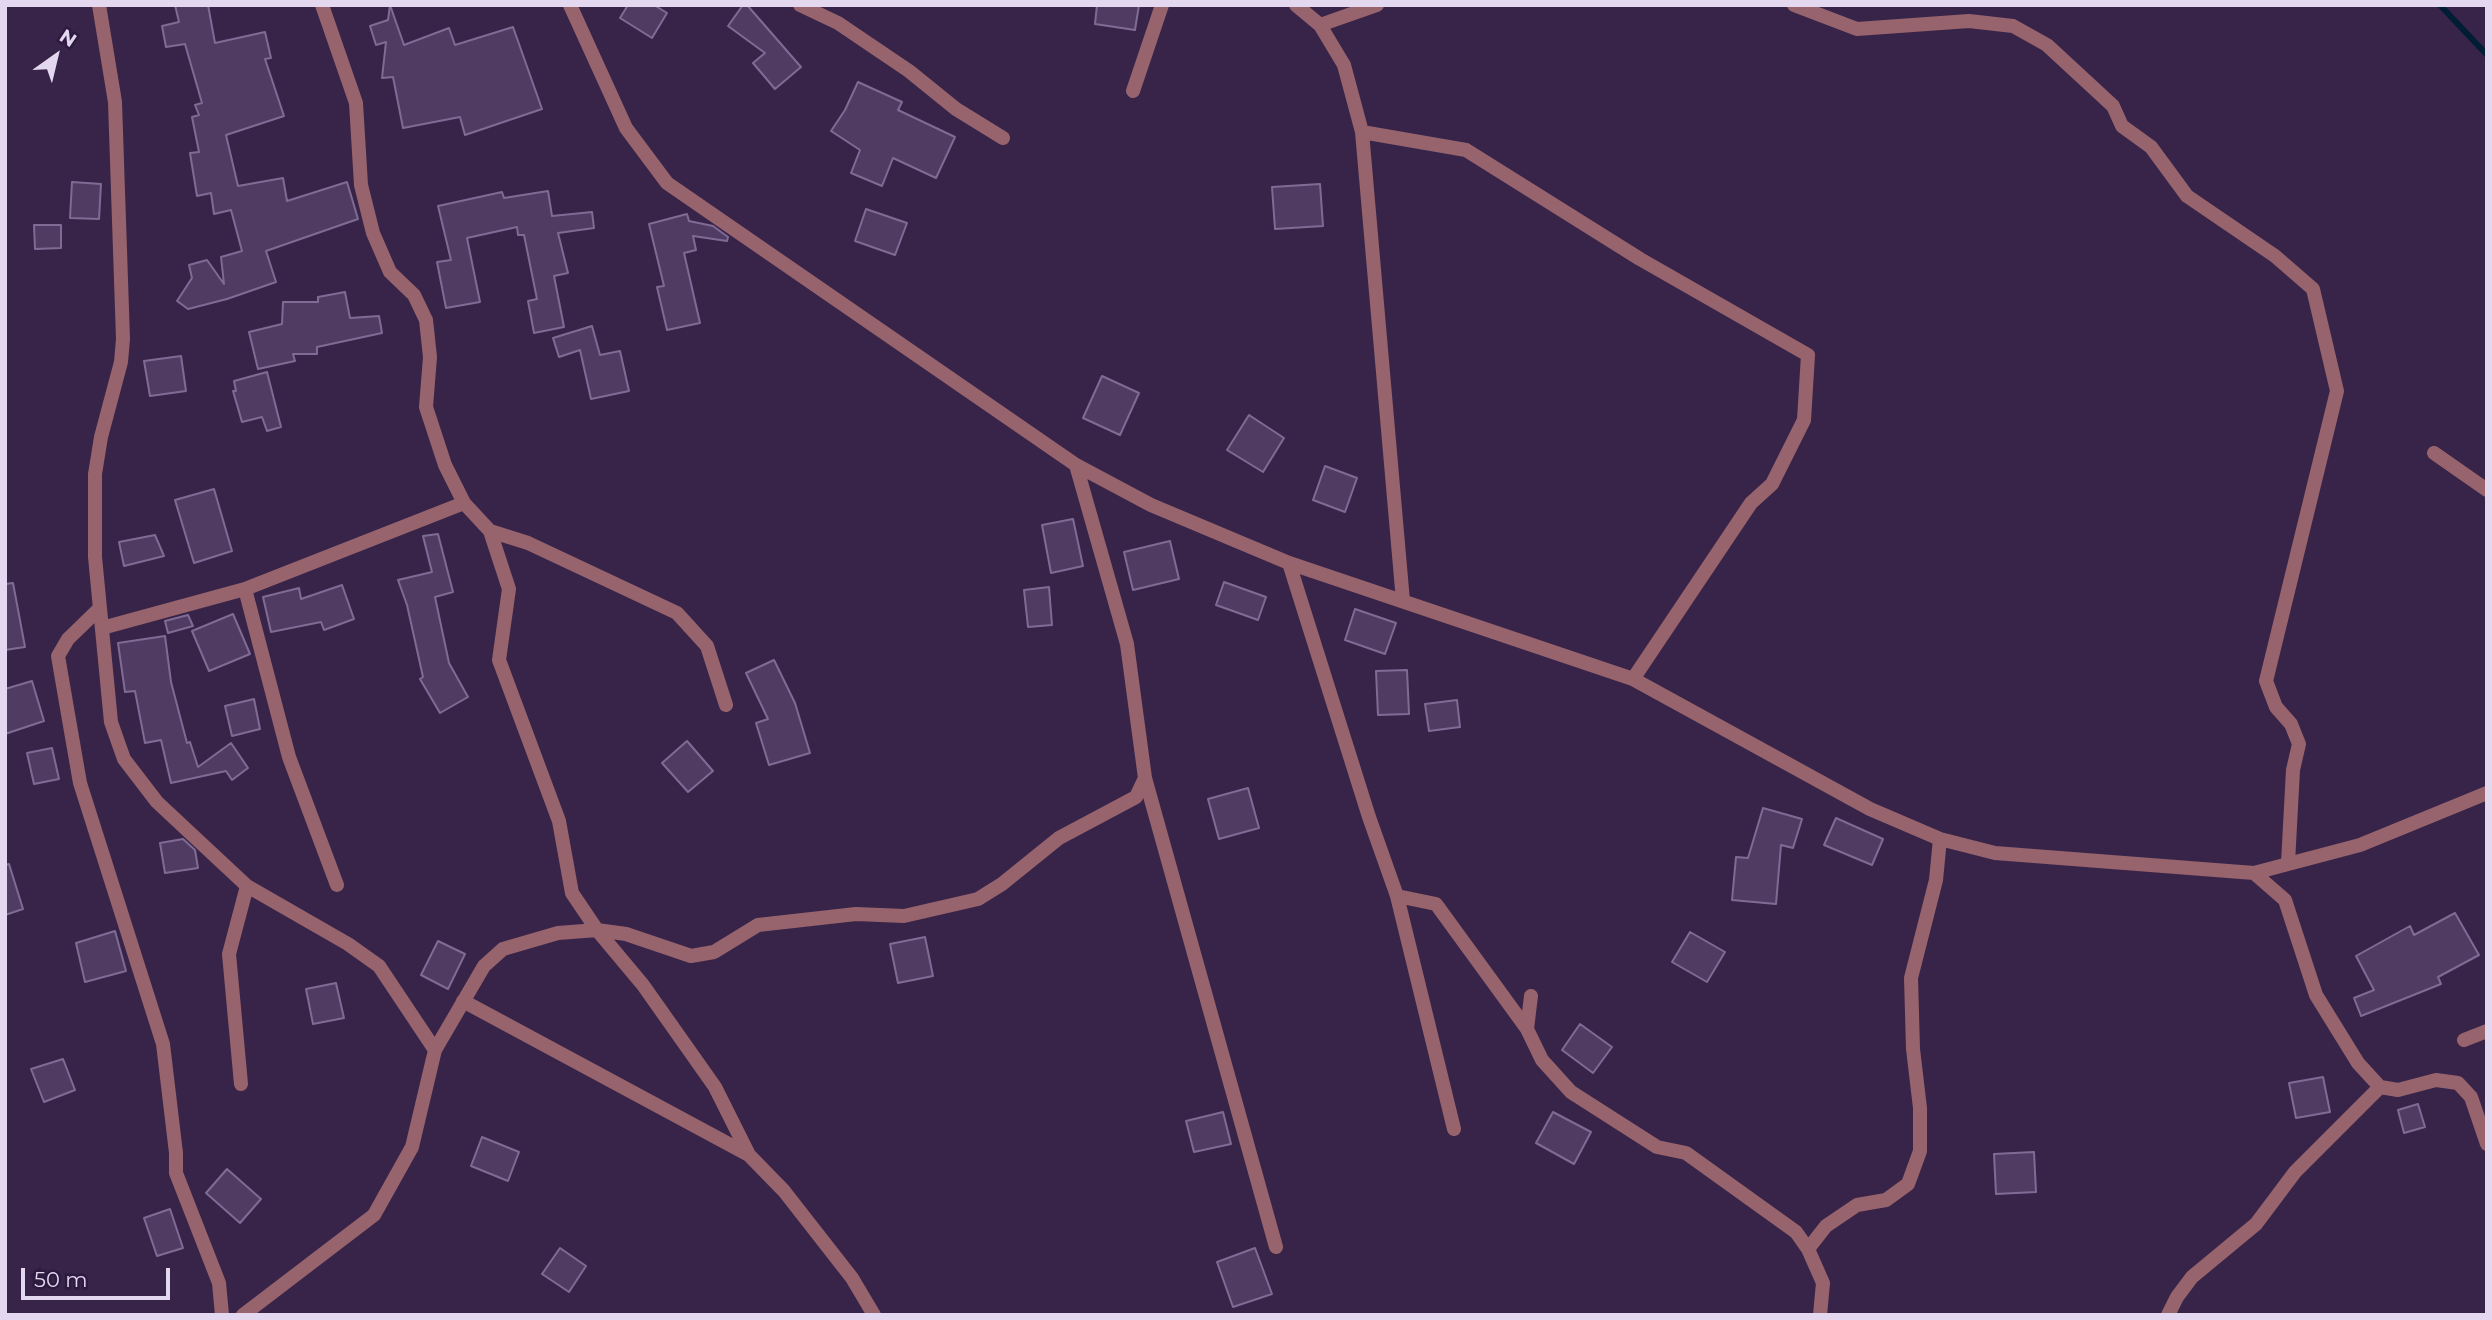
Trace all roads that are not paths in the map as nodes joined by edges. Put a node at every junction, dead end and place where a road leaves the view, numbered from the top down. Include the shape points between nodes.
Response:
1 (99, 5) edge
2 (322, 5) edge
3 (570, 5) edge
4 (800, 5) edge
5 (1163, 5) edge
6 (1296, 5) edge
7 (1377, 5) edge
8 (1794, 5) edge
9 (1320, 25) junction
10 (1133, 91) dead end
11 (1362, 132) junction
12 (1003, 138) dead end
13 (2434, 453) dead end
14 (1076, 465) junction
15 (2487, 490) edge
16 (464, 503) junction
17 (490, 531) junction
18 (1289, 563) junction
19 (245, 589) junction
20 (1403, 601) junction
21 (100, 608) junction
22 (102, 628) junction
23 (1633, 679) junction
24 (726, 705) dead end
25 (1145, 778) junction
26 (2487, 793) edge
27 (1940, 839) junction
28 (2288, 863) junction
29 (2254, 873) junction
30 (337, 885) dead end
31 (247, 886) junction
32 (1397, 897) junction
33 (597, 930) junction
34 (1531, 996) dead end
35 (463, 1001) junction
36 (1527, 1029) junction
37 (2487, 1031) edge
38 (2464, 1040) dead end
39 (435, 1050) junction
40 (241, 1084) dead end
41 (2380, 1087) junction
42 (1454, 1129) dead end
43 (2487, 1144) edge
44 (749, 1155) junction
45 (1276, 1247) dead end
46 (1808, 1249) junction
47 (222, 1315) edge
48 (243, 1315) edge
49 (874, 1315) edge
50 (1819, 1315) edge
51 (2168, 1315) edge

1 - 21 street via 115,102 123,339 95,474
2 - 16 street via 356,103 361,185 373,233 390,272 414,295 426,320 430,357 426,407 445,465
3 - 14 street via 625,128 667,183
4 - 12 street via 838,23
5 - 10 street
6 - 9 street
7 - 9 street
8 - 28 street via 1857,29 1969,21 2013,26 2048,45 2113,106 2122,126 2151,147 2187,195 2275,256 2313,289 2337,391 2266,681 2299,744 2293,770
9 - 11 street via 1344,65
11 - 20 street
11 - 23 street via 1466,150 1640,259 1808,355 1804,420 1772,484 1751,503
13 - 15 street
14 - 18 street via 1151,505
14 - 25 street via 1127,645
16 - 17 street
16 - 19 street
17 - 24 street via 528,543 677,613 707,646
17 - 33 street via 509,589 499,660 559,821 572,893
18 - 20 street
18 - 32 street
19 - 22 street
19 - 30 street via 289,757
20 - 23 street
21 - 22 street
21 - 47 street via 68,639 58,656 68,715 80,783 163,1044 176,1173 219,1283
22 - 31 street via 111,722 124,759 157,802
23 - 27 street via 1870,809
25 - 33 street via 1136,797 1059,838 978,900 904,916 856,914 758,925 714,952 691,956 625,934
25 - 45 street
26 - 28 street via 2360,845
27 - 29 street via 1996,853
27 - 46 street via 1936,880 1911,978 1920,1151 1908,1184 1886,1200 1857,1205 1826,1226
28 - 29 street
29 - 41 street via 2285,900 2316,995 2358,1063
31 - 39 street via 379,966
31 - 40 street via 229,954
32 - 36 street via 1436,904
32 - 42 street
33 - 35 street via 558,933 503,949 484,965
33 - 44 street via 643,985 715,1087
34 - 36 street
35 - 39 street
35 - 44 street
36 - 46 street via 1542,1060 1571,1092 1657,1147 1686,1153 1796,1232
37 - 38 street
39 - 48 street via 412,1147 374,1215
41 - 43 street via 2398,1090 2436,1080 2458,1083 2471,1097
41 - 51 street via 2295,1172 2256,1224 2192,1278
44 - 49 street via 852,1278
46 - 50 street via 1823,1283

